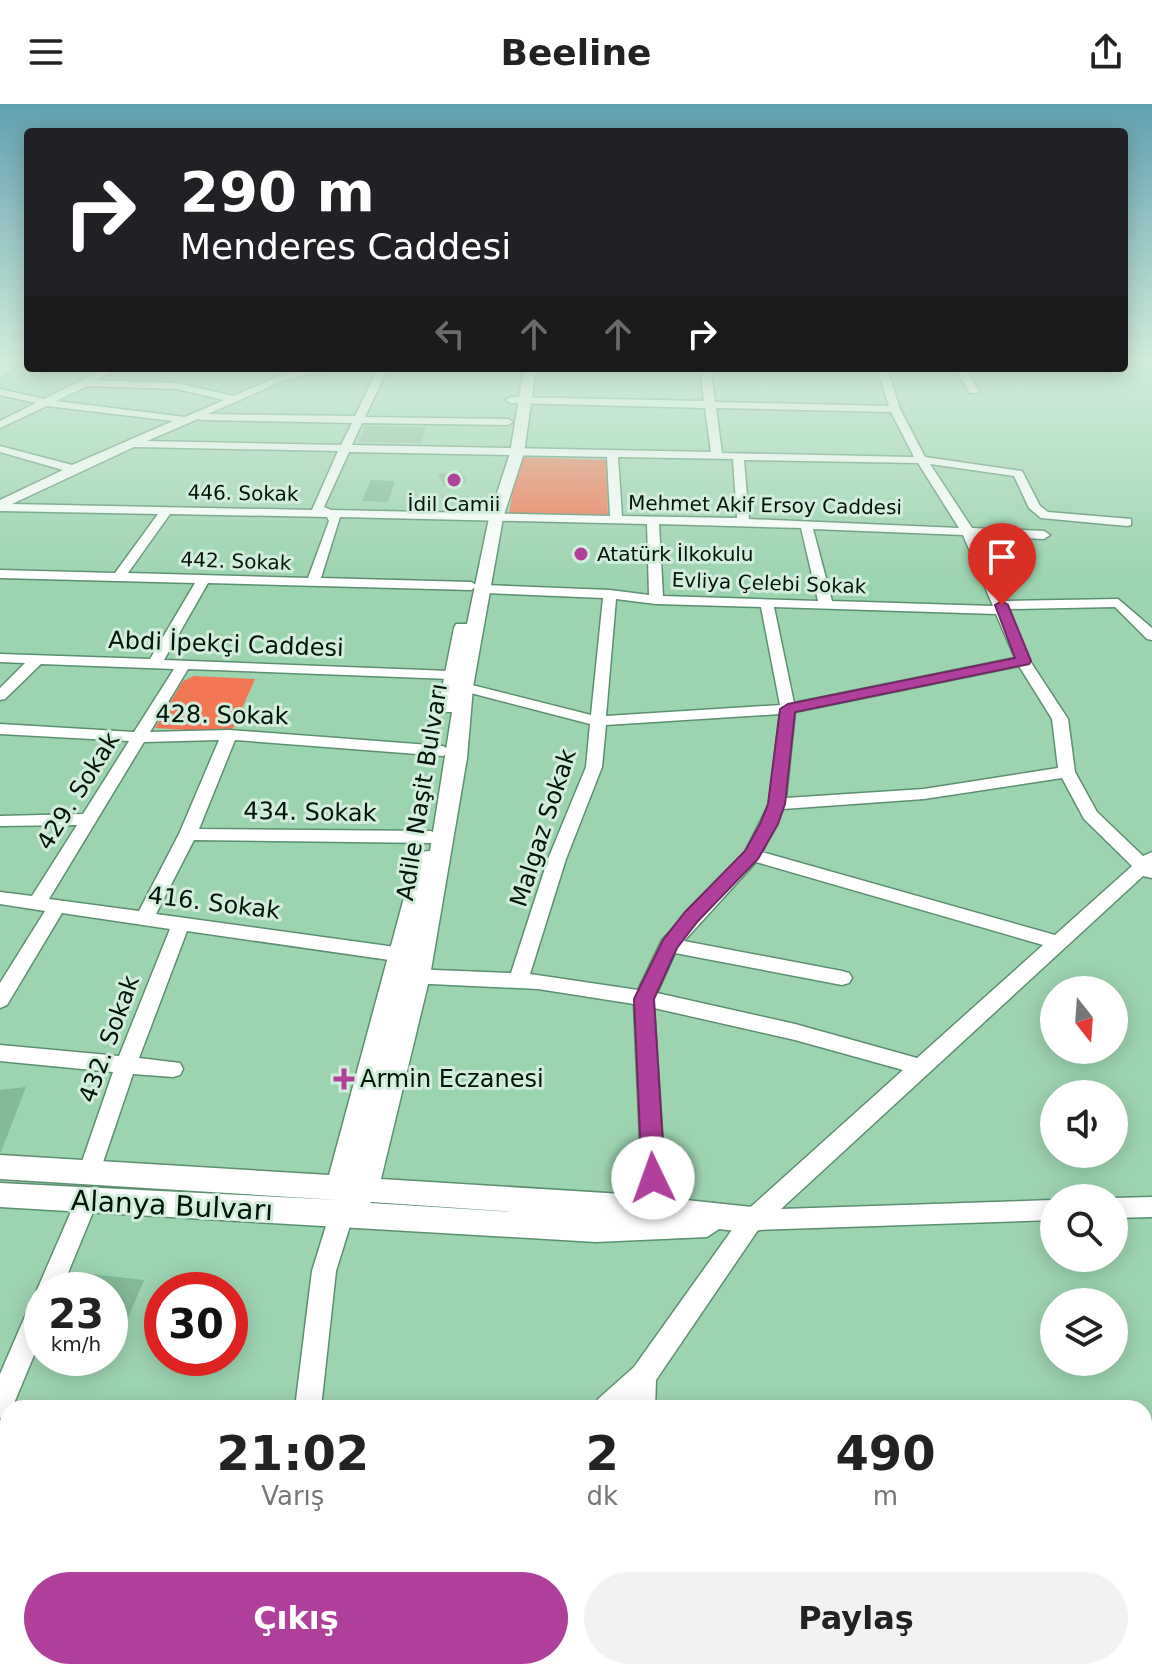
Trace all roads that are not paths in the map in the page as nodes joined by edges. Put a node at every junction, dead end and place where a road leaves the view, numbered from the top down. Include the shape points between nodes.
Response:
1 (160, 433) edge
2 (355, 433) edge
3 (509, 433) edge
4 (513, 433) edge
5 (714, 433) edge
6 (907, 433) edge
7 (136, 444) junction
8 (0, 449) edge
9 (346, 449) junction
10 (510, 453) junction
11 (612, 455) junction
12 (717, 457) junction
13 (738, 458) junction
14 (921, 460) junction
15 (73, 469) junction
16 (0, 506) edge
17 (167, 510) junction
18 (321, 513) junction
19 (491, 518) junction
20 (616, 521) junction
21 (653, 521) junction
22 (743, 522) junction
23 (1127, 522) dead end
24 (806, 525) junction
25 (967, 530) junction
26 (1044, 535) dead end
27 (0, 574) edge
28 (119, 577) junction
29 (203, 580) junction
30 (313, 583) junction
31 (478, 587) junction
32 (610, 594) junction
33 (656, 600) junction
34 (767, 604) junction
35 (826, 604) junction
36 (1003, 607) junction
37 (1152, 636) edge
38 (0, 658) edge
39 (38, 659) junction
40 (1023, 661) junction
41 (155, 663) junction
42 (184, 664) junction
43 (457, 681) junction
44 (0, 696) edge
45 (788, 709) junction
46 (597, 721) junction
47 (0, 729) edge
48 (229, 735) junction
49 (139, 737) junction
50 (443, 751) junction
51 (1067, 772) junction
52 (777, 804) junction
53 (88, 819) junction
54 (0, 821) edge
55 (188, 834) junction
56 (431, 837) junction
57 (752, 855) junction
58 (1149, 867) edge
59 (0, 898) edge
60 (47, 905) junction
61 (145, 918) junction
62 (181, 923) junction
63 (1059, 943) junction
64 (669, 945) junction
65 (413, 962) junction
66 (394, 976) joint
67 (842, 978) dead end
68 (519, 979) junction
69 (644, 999) junction
70 (0, 1000) edge
71 (0, 1053) edge
72 (126, 1065) junction
73 (920, 1067) junction
74 (173, 1069) dead end
75 (0, 1167) edge
76 (88, 1187) junction
77 (0, 1195) edge
78 (349, 1198) junction
79 (1152, 1207) edge
80 (655, 1208) junction
81 (1128, 1208) edge
82 (1040, 1210) edge
83 (752, 1220) junction
84 (56, 1272) edge
85 (24, 1348) edge
86 (643, 1376) junction
87 (2, 1400) edge
88 (309, 1400) edge
89 (616, 1400) edge
90 (642, 1400) edge

1 - 7 street
2 - 9 street
3 - 10 main road, Adile Naşit Bulvarı
4 - 10 main road, Adile Naşit Bulvarı
5 - 12 street
6 - 14 street
7 - 9 street
7 - 15 street
8 - 15 street
9 - 10 street
9 - 18 street via 317,508
10 - 11 street
10 - 19 main road, Adile Naşit Bulvarı
11 - 12 street
11 - 20 street
12 - 13 street
13 - 14 street
13 - 22 street
14 - 23 street via 1018,473 1035,508 1045,515
14 - 25 street
15 - 16 street
16 - 17 street, 446. Sokak
17 - 18 street, 446. Sokak
17 - 28 street
18 - 19 street, 446. Sokak
18 - 30 street via 335,521
19 - 20 street, Mehmet Akif Ersoy Caddesi
19 - 31 main road, Adile Naşit Bulvarı
20 - 21 street, Mehmet Akif Ersoy Caddesi
21 - 22 street, Mehmet Akif Ersoy Caddesi
21 - 33 street
22 - 24 street, Mehmet Akif Ersoy Caddesi
24 - 25 street, Mehmet Akif Ersoy Caddesi
24 - 35 street
25 - 26 street, Mehmet Akif Ersoy Caddesi
25 - 36 street
27 - 28 street, 442. Sokak
28 - 29 street, 442. Sokak
29 - 30 street, 442. Sokak
29 - 41 street
30 - 31 street, 442. Sokak
31 - 32 street, Evliya Çelebi Sokak
31 - 43 main road, Adile Naşit Bulvarı
32 - 33 street, Evliya Çelebi Sokak
32 - 46 street, Malgaz Sokak
33 - 34 street, Evliya Çelebi Sokak
34 - 35 street, Evliya Çelebi Sokak
34 - 45 street
35 - 36 street, Evliya Çelebi Sokak
36 - 37 street, Evliya Çelebi Sokak via 1118,603
36 - 40 street
38 - 39 street, Abdi İpekçi Caddesi
39 - 41 street, Abdi İpekçi Caddesi
39 - 44 street
40 - 45 street, Abdi İpekçi Caddesi
40 - 51 street via 1060,719
41 - 42 street, Abdi İpekçi Caddesi
42 - 43 street, Abdi İpekçi Caddesi
42 - 49 street, 429. Sokak
43 - 46 street, Abdi İpekçi Caddesi
43 - 50 main road, Adile Naşit Bulvarı
43 - 65 main road, Adile Naşit Bulvarı via 455,772
45 - 46 street, Abdi İpekçi Caddesi
45 - 52 street
46 - 68 street, Malgaz Sokak via 594,767 557,859
47 - 49 street, 428. Sokak
48 - 49 street, 428. Sokak
48 - 50 street, 428. Sokak
48 - 55 street
49 - 53 street, 429. Sokak
50 - 56 main road, Adile Naşit Bulvarı
51 - 52 street via 924,794
51 - 58 street via 1090,815
52 - 57 street
53 - 54 street
53 - 60 street, 429. Sokak
55 - 56 street, 434. Sokak
55 - 61 street
56 - 65 main road, Adile Naşit Bulvarı
57 - 63 street
57 - 64 street
58 - 63 street
59 - 60 street, 416. Sokak
60 - 61 street, 416. Sokak
60 - 70 street, 429. Sokak
61 - 62 street, 416. Sokak
62 - 65 street, 416. Sokak
62 - 72 street, 432. Sokak
63 - 73 street
64 - 67 street
64 - 69 street
65 - 66 street
65 - 68 street via 442,973
65 - 78 main road, Adile Naşit Bulvarı
66 - 78 main road
68 - 69 street
69 - 73 street via 802,1033
69 - 80 street
71 - 72 street
72 - 74 street
72 - 76 street, 432. Sokak
73 - 83 street
75 - 76 main road, Alanya Bulvarı
76 - 77 main road, Alanya Bulvarı
76 - 78 main road, Alanya Bulvarı
76 - 84 street, 432. Sokak
78 - 80 main road
78 - 83 main road via 596,1229
78 - 88 street via 328,1252
79 - 81 street
80 - 83 main road
82 - 83 street
83 - 86 street
85 - 87 street
86 - 89 street
86 - 90 street

